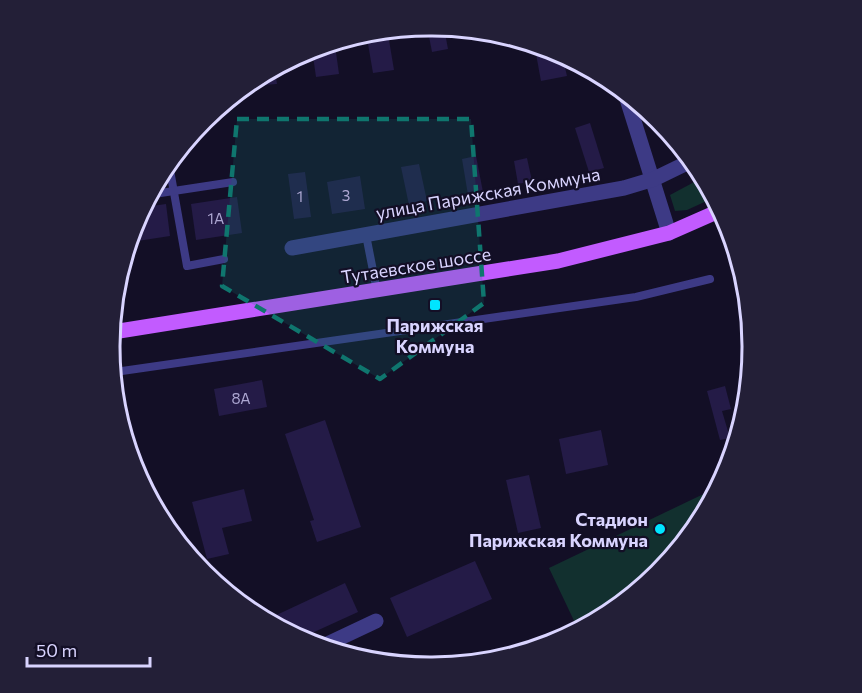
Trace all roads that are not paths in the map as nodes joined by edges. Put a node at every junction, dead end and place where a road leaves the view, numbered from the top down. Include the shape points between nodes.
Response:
1 (630, 108) edge
2 (683, 165) edge
3 (171, 177) edge
4 (654, 179) junction
5 (233, 182) dead end
6 (174, 191) junction
7 (161, 193) edge
8 (712, 214) edge
9 (669, 233) junction
10 (366, 235) junction
11 (292, 248) dead end
12 (224, 259) dead end
13 (710, 279) dead end
14 (377, 291) junction
15 (121, 331) edge
16 (121, 371) edge
17 (376, 621) dead end
18 (333, 641) edge

1 - 4 street
2 - 4 street, улица Парижская Коммуна
3 - 6 lane
4 - 9 street
4 - 10 street, улица Парижская Коммуна via 624,188
5 - 6 lane
6 - 7 lane
6 - 12 lane via 187,266
8 - 9 main road, Тутаевское шоссе
9 - 14 main road, Тутаевское шоссе via 558,261
10 - 11 street, улица Парижская Коммуна
10 - 14 lane
13 - 16 lane via 636,297
14 - 15 main road, Тутаевское шоссе
17 - 18 street

